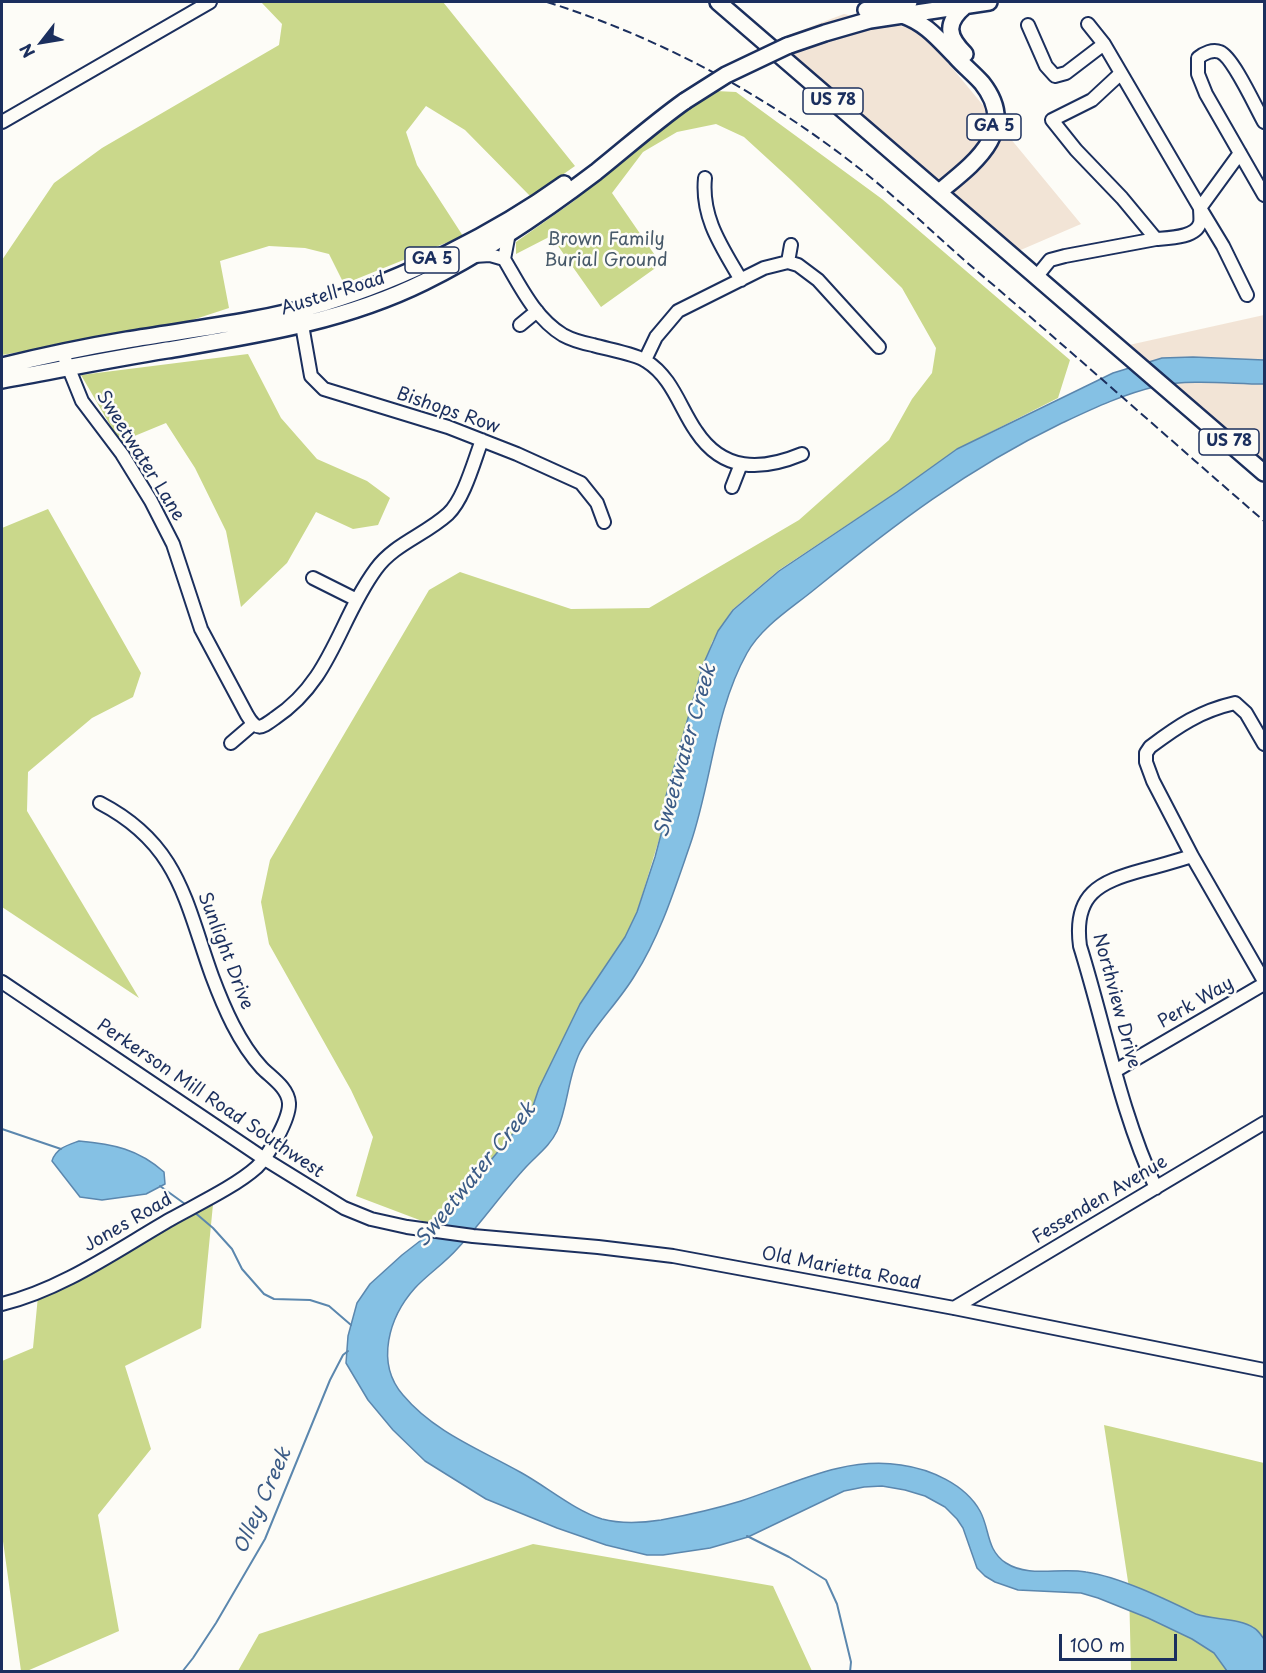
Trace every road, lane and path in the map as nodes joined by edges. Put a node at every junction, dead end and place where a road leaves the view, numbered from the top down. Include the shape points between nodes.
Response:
1 (210, 2) edge
2 (718, 2) edge
3 (989, 2) edge
4 (871, 6) edge
5 (965, 6) junction
6 (906, 8) edge
7 (1088, 24) dead end
8 (1028, 25) dead end
9 (809, 33) junction
10 (1104, 44) junction
11 (1120, 74) junction
12 (681, 98) junction
13 (3, 116) edge
14 (1264, 122) edge
15 (1240, 153) junction
16 (705, 178) dead end
17 (1264, 195) edge
18 (944, 196) junction
19 (1200, 208) junction
20 (509, 233) junction
21 (1156, 239) junction
22 (790, 245) dead end
23 (471, 256) junction
24 (504, 259) junction
25 (788, 262) junction
26 (1037, 276) junction
27 (741, 280) junction
28 (1247, 295) dead end
29 (537, 311) junction
30 (520, 325) dead end
31 (302, 326) junction
32 (879, 347) dead end
33 (62, 352) junction
34 (645, 360) junction
35 (2, 366) edge
36 (68, 368) junction
37 (2, 380) edge
38 (482, 440) junction
39 (802, 454) dead end
40 (741, 464) junction
41 (1264, 474) edge
42 (732, 487) dead end
43 (604, 522) dead end
44 (313, 578) dead end
45 (357, 600) junction
46 (252, 725) junction
47 (231, 743) dead end
48 (1264, 744) edge
49 (100, 803) dead end
50 (1192, 856) junction
51 (2, 982) edge
52 (1264, 983) edge
53 (1115, 1071) junction
54 (1264, 1123) edge
55 (263, 1158) junction
56 (1156, 1188) junction
57 (407, 1227) joint
58 (2, 1304) edge
59 (954, 1308) junction
60 (1264, 1370) edge

1 - 13 street
2 - 18 main road, US 78
3 - 5 main road
4 - 6 main road
4 - 9 main road, GA 5
5 - 6 main road
5 - 18 main road via 952,21 951,35 994,85 1004,121 990,159
6 - 9 main road, GA 5
6 - 18 main road, GA 5 via 976,77 994,109 995,124 986,149
7 - 10 street
8 - 10 street via 1046,66 1055,76 1066,73
9 - 12 main road, Austell Road / GA 5 via 721,69
10 - 11 street
11 - 19 street
11 - 21 street via 1092,100 1052,120
12 - 20 main road, Austell Road / GA 5 via 597,171
12 - 33 main road, Austell Road / GA 5 via 560,187 468,242 393,278 322,303 245,322
14 - 15 street via 1224,54 1214,51 1198,58 1198,74 1206,94
15 - 17 street
15 - 19 street
16 - 27 street via 710,225
18 - 26 main road, US 78
19 - 21 street via 1200,222 1191,233
19 - 28 street
20 - 23 main road, Austell Road / GA 5
20 - 24 street
21 - 26 street via 1050,260
22 - 25 street
23 - 24 street
23 - 31 main road, Austell Road / GA 5 via 393,296
24 - 29 street
25 - 27 street
25 - 32 street via 818,280
26 - 41 main road, US 78
27 - 34 street via 678,311 656,337
29 - 30 street
29 - 34 street via 564,336
31 - 36 main road, Austell Road / GA 5
31 - 38 street, Bishops Row via 310,376 324,389
33 - 35 main road, Austell Road / GA 5
33 - 36 street, Sweetwater Lane
34 - 40 street via 678,396 708,446
36 - 37 main road, Austell Road / GA 5
36 - 46 street, Sweetwater Lane via 82,401 151,501 173,544 201,629
38 - 43 street, Bishops Row via 580,483 597,503
38 - 45 street via 460,495 448,513 390,553
39 - 40 street via 759,467
40 - 42 street
44 - 45 street
45 - 46 street via 322,670 306,691 264,726
46 - 47 street
48 - 50 street via 1234,703 1191,718 1146,753 1153,781
49 - 55 street, Sunlight Drive via 132,823 167,861 185,895 228,1015 253,1056 289,1100 282,1129
50 - 52 street
50 - 53 street, Northview Drive via 1107,881 1082,909 1078,921 1080,946
51 - 55 street, Perkerson Mill Road Southwest
52 - 53 street, Perk Way
53 - 56 street, Northview Drive via 1139,1152
54 - 56 street, Fessenden Avenue
55 - 57 street, Perkerson Mill Road Southwest via 344,1208
55 - 58 street, Jones Road via 257,1167 224,1189 123,1248 26,1298
56 - 59 street, Fessenden Avenue
57 - 59 street, Old Marietta Road via 673,1256
59 - 60 street, Old Marietta Road

